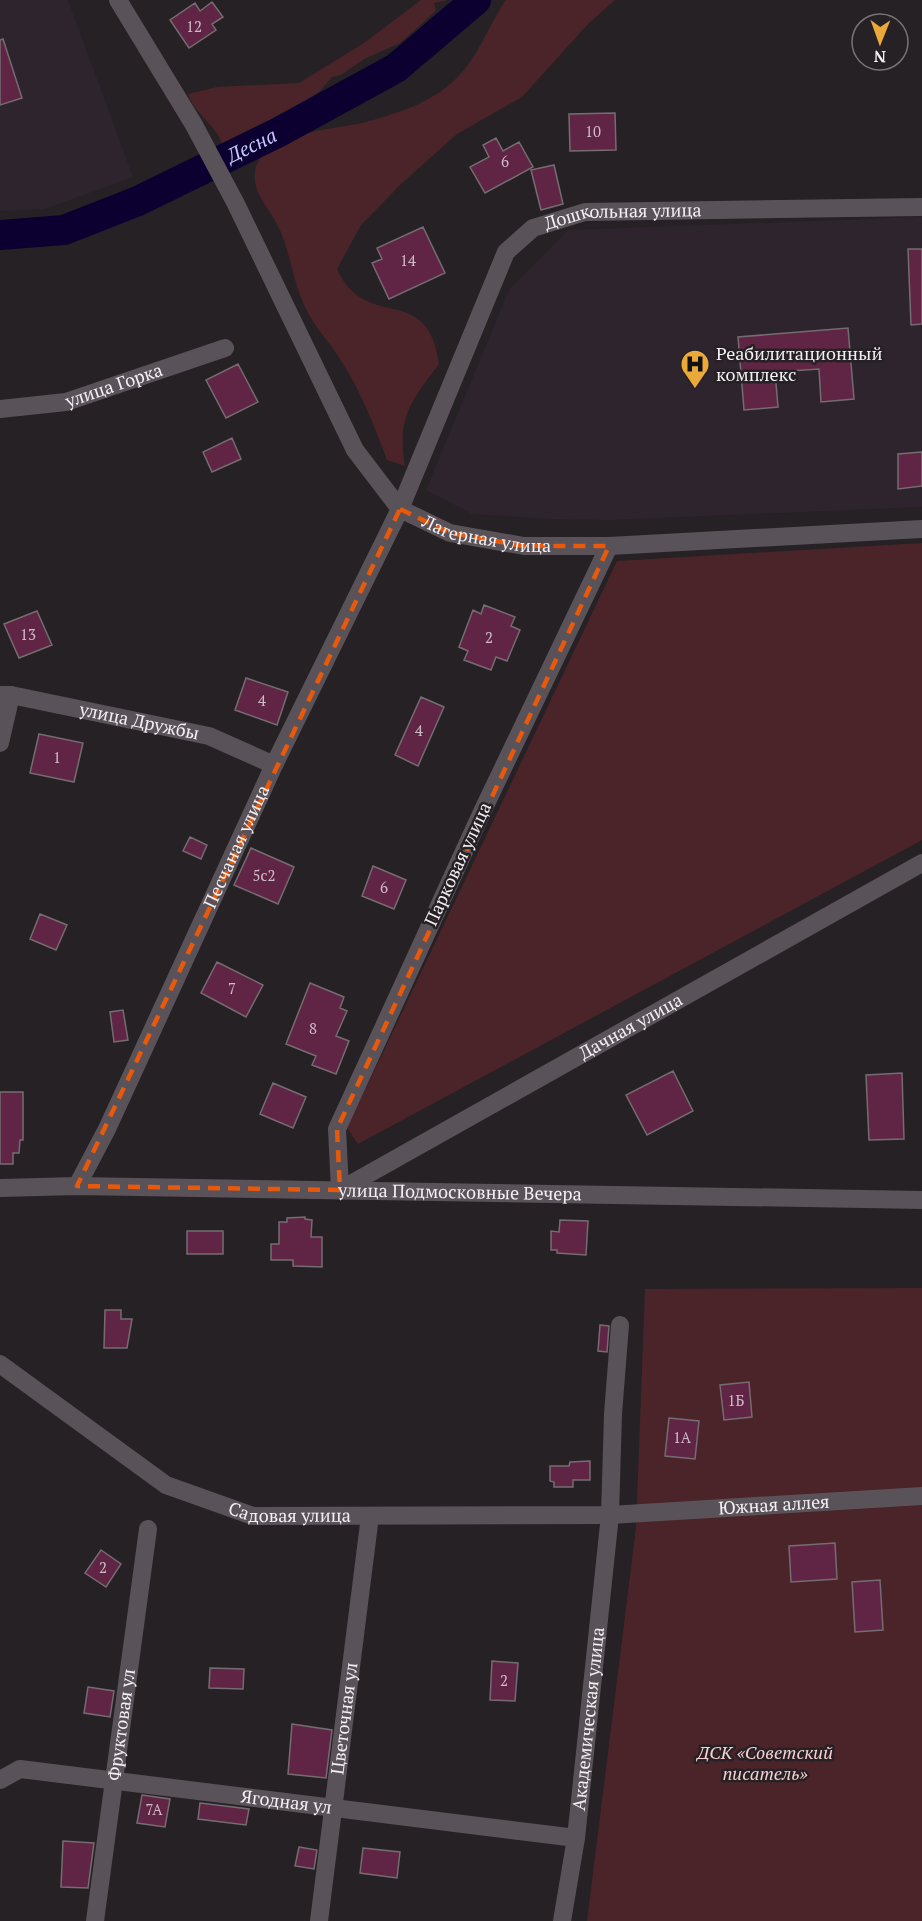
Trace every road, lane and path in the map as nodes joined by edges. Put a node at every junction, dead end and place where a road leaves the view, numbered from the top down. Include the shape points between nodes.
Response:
1 (118, 0) edge
2 (922, 207) edge
3 (225, 348) dead end
4 (0, 409) edge
5 (400, 510) junction
6 (922, 530) edge
7 (609, 546) junction
8 (5, 695) edge
9 (0, 743) edge
10 (274, 765) junction
11 (922, 863) edge
12 (76, 1186) junction
13 (0, 1188) edge
14 (340, 1190) junction
15 (922, 1200) edge
16 (620, 1325) dead end
17 (0, 1364) edge
18 (922, 1496) edge
19 (618, 1514) junction
20 (370, 1516) junction
21 (148, 1529) dead end
22 (0, 1780) edge
23 (114, 1780) junction
24 (333, 1808) junction
25 (576, 1838) junction
26 (95, 1921) edge
27 (319, 1921) edge
28 (562, 1921) edge

1 - 5 street, Лагерная улица via 237,204 355,450
2 - 5 street, Дошкольная улица via 585,212 533,228 506,252
3 - 4 street, улица Горка via 66,402
5 - 7 street, Лагерная улица via 450,533 524,546
5 - 10 street, Песчаная улица
6 - 7 street, Лагерная улица
7 - 14 street, Парковая улица via 337,1129
8 - 9 street
8 - 10 street, улица Дружбы via 209,736
10 - 12 street, Песчаная улица via 107,1129
11 - 14 street, Дачная улица
12 - 13 street, улица Подмосковные Вечера
12 - 14 street, улица Подмосковные Вечера
14 - 15 street, улица Подмосковные Вечера
16 - 19 street, Академическая улица via 613,1414
17 - 20 street, Садовая улица via 166,1485 254,1516
18 - 19 street, Южная аллея
19 - 20 street, Садовая улица
19 - 25 street, Академическая улица
20 - 24 street, Цветочная ул
21 - 23 street, Фруктовая ул
22 - 23 street, Ягодная ул via 20,1769
23 - 24 street, Ягодная ул
23 - 26 street, Фруктовая ул
24 - 25 street, Ягодная ул
24 - 27 street, Цветочная ул
25 - 28 street, Академическая улица

